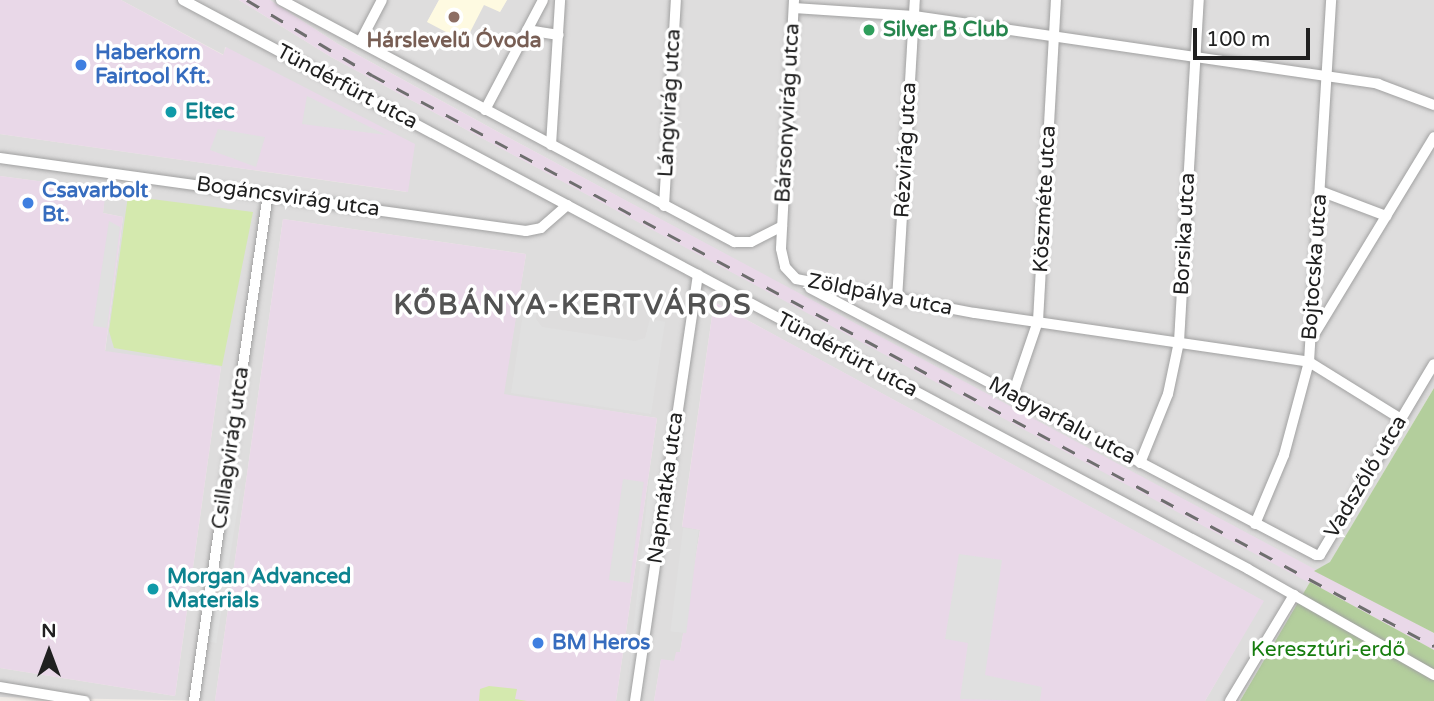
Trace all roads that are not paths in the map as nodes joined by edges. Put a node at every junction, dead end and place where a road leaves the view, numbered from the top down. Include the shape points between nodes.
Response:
1 (183, 0) edge
2 (281, 0) edge
3 (382, 0) edge
4 (543, 0) edge
5 (560, 0) edge
6 (676, 0) edge
7 (915, 0) edge
8 (1056, 0) edge
9 (1199, 0) edge
10 (1331, 0) edge
11 (794, 4) edge
12 (914, 16) junction
13 (527, 30) junction
14 (559, 35) junction
15 (1054, 37) junction
16 (359, 42) junction
17 (1194, 59) junction
18 (1327, 79) junction
19 (1434, 105) edge
20 (485, 110) junction
21 (1434, 137) edge
22 (551, 145) junction
23 (0, 158) edge
24 (1320, 191) junction
25 (268, 194) junction
26 (566, 205) junction
27 (664, 206) junction
28 (1386, 216) junction
29 (782, 226) junction
30 (698, 275) junction
31 (805, 283) junction
32 (897, 300) junction
33 (1038, 321) junction
34 (1311, 340) junction
35 (1179, 342) junction
36 (1309, 362) junction
37 (1434, 364) edge
38 (1013, 394) junction
39 (1401, 419) junction
40 (1140, 463) junction
41 (1255, 524) junction
42 (1320, 555) joint
43 (1294, 595) junction
44 (1434, 675) edge
45 (0, 687) edge
46 (85, 701) edge
47 (194, 701) edge
48 (635, 701) edge
49 (1230, 701) edge

1 - 26 street, Tündérfürt utca
2 - 16 street
3 - 16 street
4 - 13 street
5 - 14 street
6 - 27 street, Lángvirág utca
7 - 12 street, Rézvirág utca
8 - 15 street, Köszméte utca
9 - 17 street, Borsika utca
10 - 18 street, Bojtocska utca
11 - 12 street
11 - 29 street, Bársonyvirág utca
12 - 15 street
12 - 32 street, Rézvirág utca
13 - 14 street
13 - 20 street
14 - 22 street
15 - 17 street
15 - 33 street, Köszméte utca
16 - 20 street
17 - 18 street
17 - 35 street, Borsika utca
18 - 19 street via 1378,84
18 - 24 street, Bojtocska utca
20 - 22 street
21 - 28 street
22 - 27 street
23 - 25 street, Bogáncsvirág utca
24 - 28 street
24 - 34 street, Bojtocska utca
25 - 26 street, Bogáncsvirág utca via 526,231 541,228
25 - 47 street, Csillagvirág utca
26 - 30 street, Tündérfürt utca
27 - 29 street via 742,243
28 - 34 street
29 - 31 street, Zöldpálya utca via 783,262
30 - 43 street, Tündérfürt utca
30 - 48 street, Napmátka utca
31 - 32 street, Zöldpálya utca
31 - 38 street, Magyarfalu utca
32 - 33 street, Zöldpálya utca
33 - 35 street, Zöldpálya utca
33 - 38 street, Köszméte utca
34 - 36 street, Bojtocska utca
35 - 36 street, Zöldpálya utca
35 - 40 street, Borsika utca via 1168,394
36 - 39 street, Zöldpálya utca
36 - 41 street, Bojtocska utca via 1284,455
37 - 39 street, Vadszőlő utca
38 - 40 street, Magyarfalu utca
39 - 42 street, Vadszőlő utca
40 - 41 street, Magyarfalu utca
41 - 42 street, Magyarfalu utca
43 - 44 street, Tündérfürt utca
43 - 49 street
45 - 46 street

